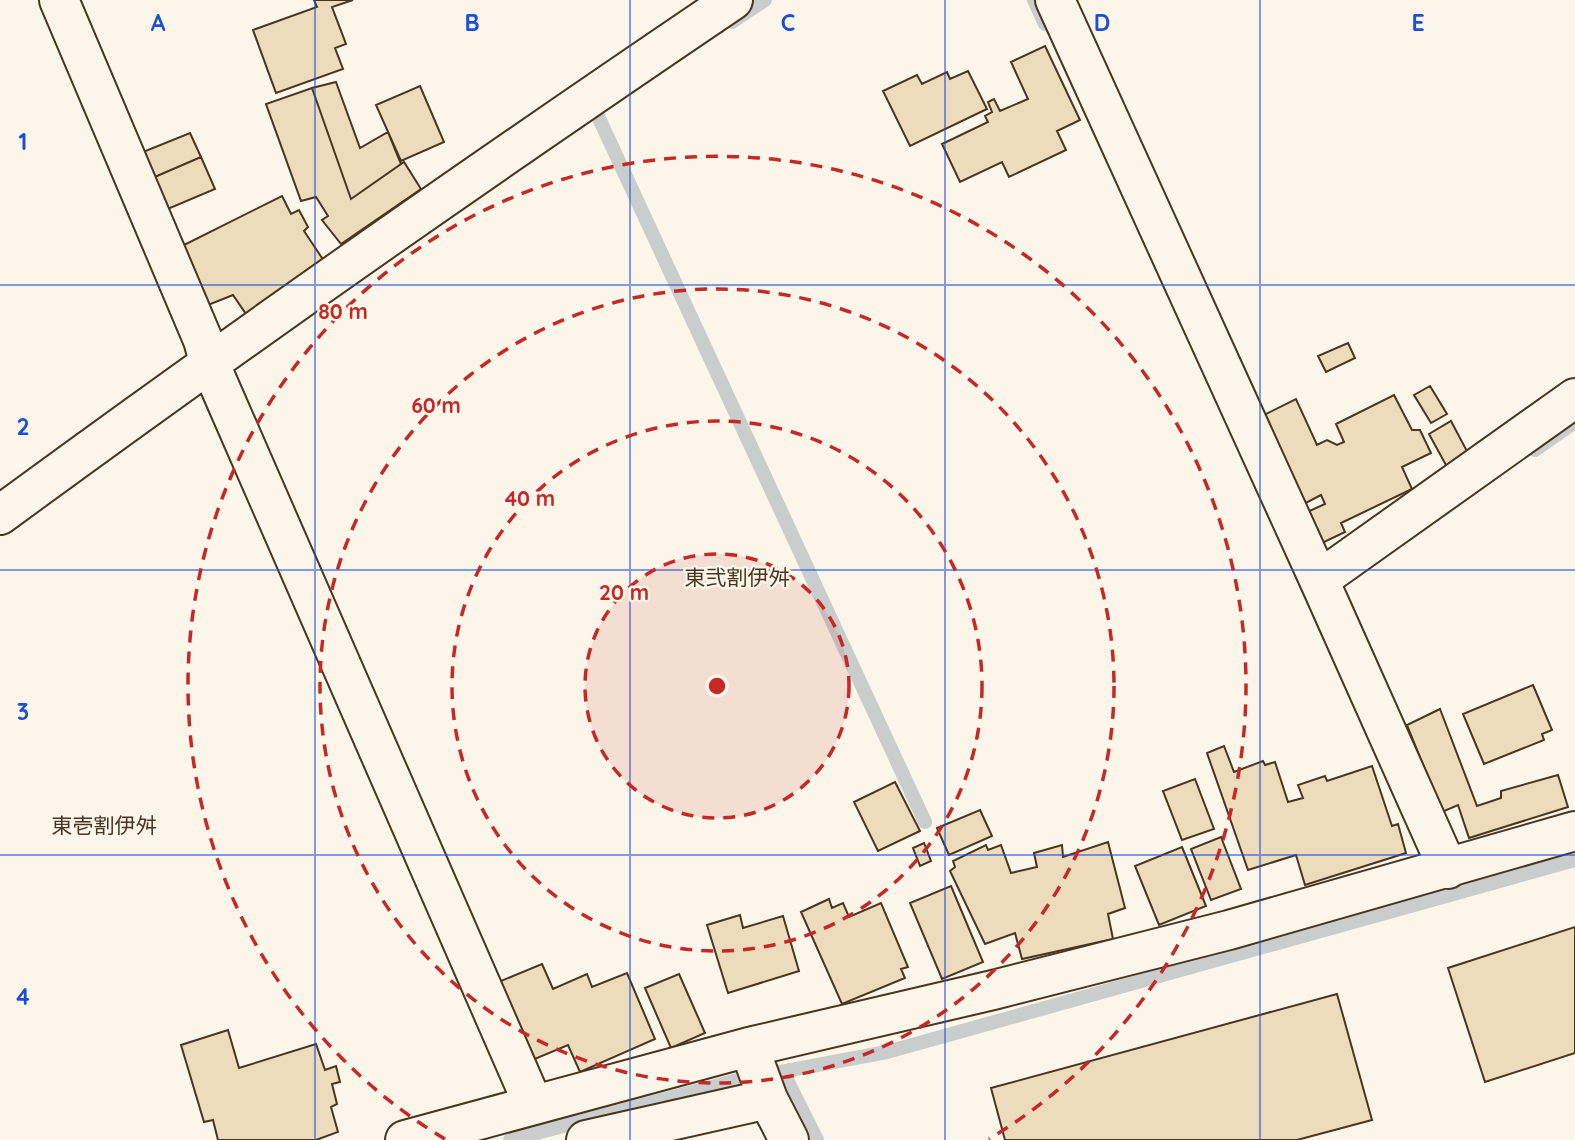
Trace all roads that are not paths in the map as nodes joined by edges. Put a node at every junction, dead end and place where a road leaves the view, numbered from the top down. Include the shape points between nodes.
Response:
1 (60, 0) edge
2 (733, 0) edge
3 (1055, 0) edge
4 (215, 373) junction
5 (1575, 398) edge
6 (0, 515) edge
7 (1319, 580) junction
8 (1575, 831) edge
9 (1448, 869) junction
10 (759, 1074) junction
11 (533, 1104) junction
12 (405, 1140) edge
13 (586, 1140) edge
14 (789, 1140) edge

1 - 4 street
2 - 4 street via 586,99
3 - 7 street
4 - 6 street
4 - 11 street
5 - 7 street
7 - 9 street
8 - 9 street
9 - 10 street via 1032,980
10 - 11 street
10 - 13 street
10 - 14 street
11 - 12 street

